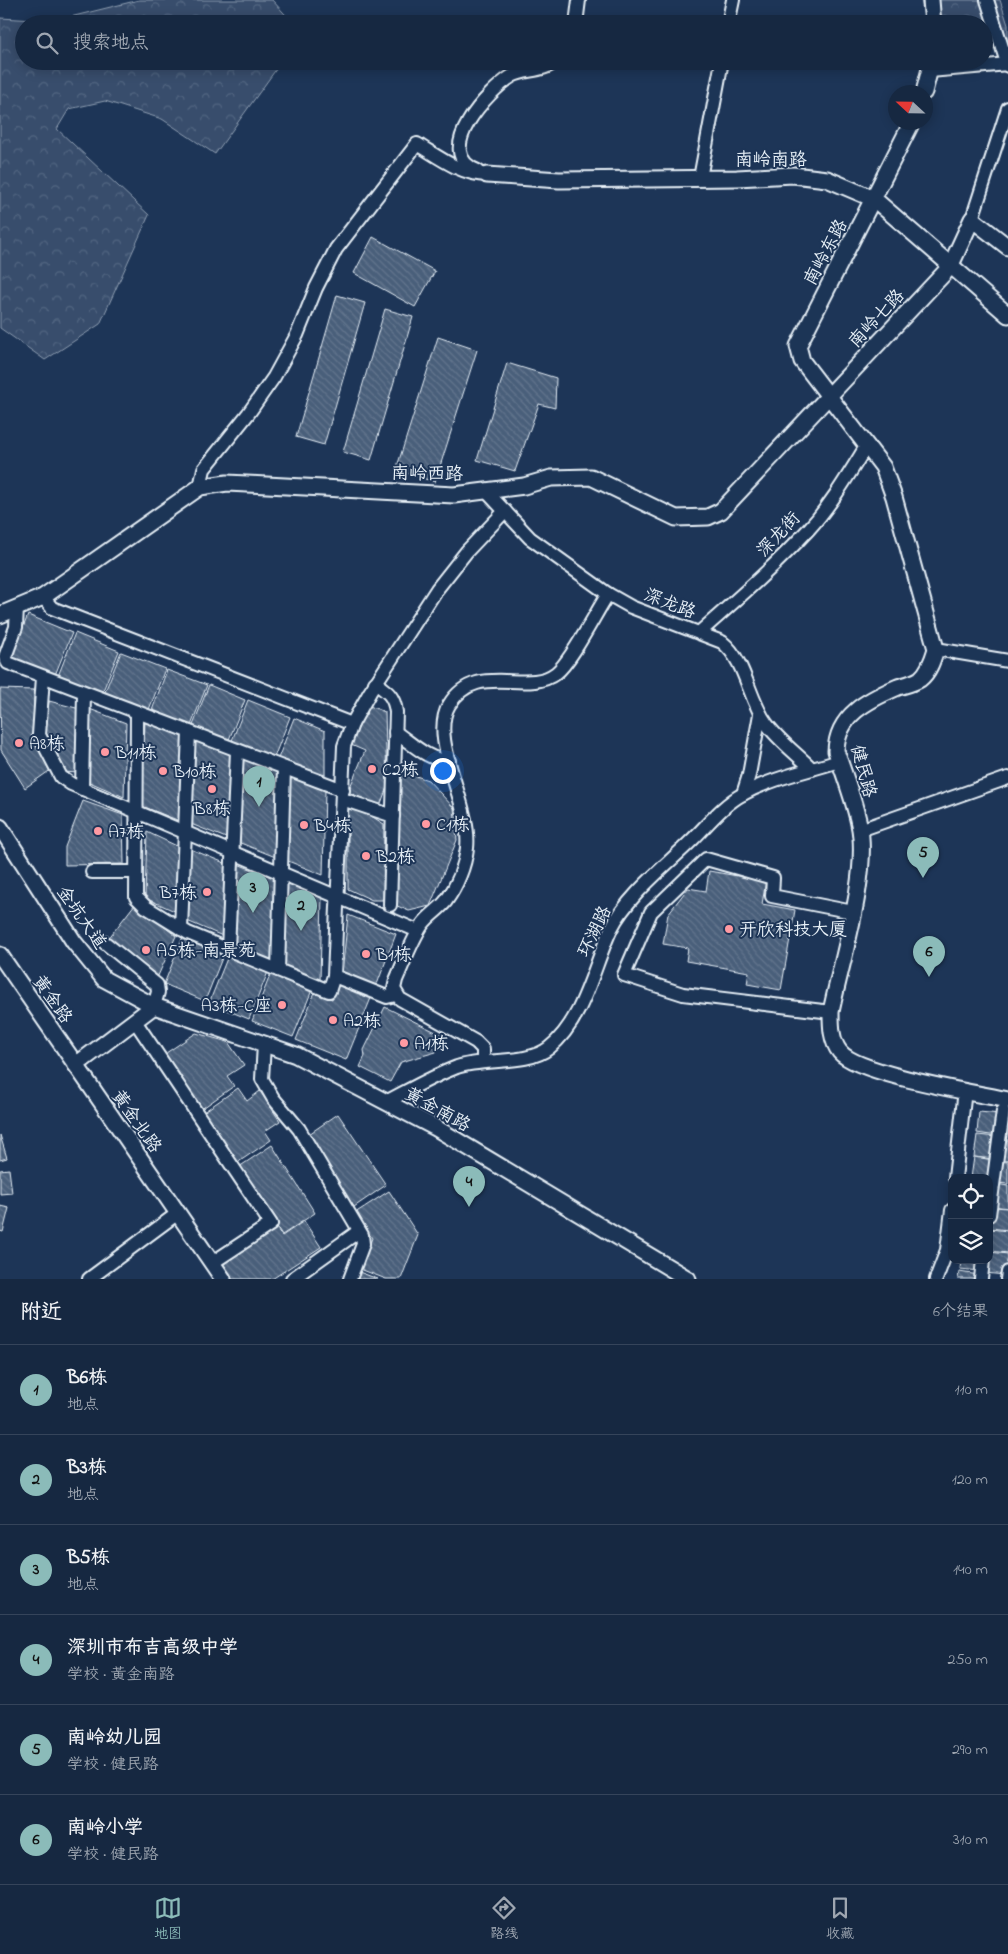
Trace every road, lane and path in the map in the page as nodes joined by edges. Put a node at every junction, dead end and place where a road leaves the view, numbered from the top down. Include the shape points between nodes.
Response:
1 (579, 0) edge
2 (733, 0) edge
3 (931, 0) edge
4 (987, 0) edge
5 (577, 15) edge
6 (730, 15) edge
7 (932, 15) edge
8 (992, 15) edge
9 (993, 19) edge
10 (993, 65) edge
11 (1008, 65) edge
12 (532, 70) edge
13 (720, 70) edge
14 (930, 70) edge
15 (926, 85) edge
16 (1008, 108) edge
17 (908, 130) edge
18 (487, 175) junction
19 (700, 178) junction
20 (874, 199) junction
21 (972, 219) junction
22 (1008, 247) edge
23 (950, 267) junction
24 (1008, 316) edge
25 (829, 395) junction
26 (867, 445) junction
27 (200, 487) junction
28 (486, 491) junction
29 (505, 511) junction
30 (608, 594) junction
31 (44, 597) junction
32 (17, 608) junction
33 (0, 615) edge
34 (698, 633) junction
35 (936, 649) junction
36 (1008, 661) edge
37 (43, 677) junction
38 (375, 683) junction
39 (84, 692) junction
40 (137, 712) junction
41 (760, 714) junction
42 (352, 724) junction
43 (189, 732) junction
44 (395, 732) junction
45 (238, 750) junction
46 (450, 761) junction
47 (840, 761) junction
48 (284, 768) junction
49 (812, 769) junction
50 (1008, 778) edge
51 (82, 788) junction
52 (342, 794) junction
53 (743, 794) junction
54 (136, 811) junction
55 (392, 816) junction
56 (0, 827) edge
57 (860, 830) junction
58 (185, 832) junction
59 (232, 852) junction
60 (92, 872) dead end
61 (136, 872) junction
62 (281, 872) junction
63 (338, 896) junction
64 (390, 905) dead end
65 (853, 912) junction
66 (181, 929) junction
67 (418, 932) junction
68 (104, 942) dead end
69 (228, 949) junction
70 (0, 955) edge
71 (278, 970) junction
72 (334, 976) junction
73 (396, 995) junction
74 (154, 1006) junction
75 (831, 1012) junction
76 (135, 1021) junction
77 (264, 1044) junction
78 (484, 1062) junction
79 (76, 1065) junction
80 (965, 1090) junction
81 (386, 1102) junction
82 (1005, 1105) edge
83 (955, 1174) edge
84 (993, 1188) edge
85 (178, 1213) junction
86 (951, 1219) edge
87 (359, 1231) junction
88 (212, 1263) junction
89 (983, 1264) edge
90 (1008, 1272) edge
91 (89, 1279) edge
92 (223, 1279) edge
93 (292, 1279) edge
94 (350, 1279) edge
95 (688, 1279) edge
96 (936, 1279) edge
97 (981, 1279) edge
98 (1007, 1279) edge

1 - 5 street
2 - 6 street
3 - 7 street
4 - 8 street
9 - 11 street
10 - 11 street
12 - 18 street via 511,77 493,91 474,112 462,134 459,147 464,162
13 - 19 street
14 - 15 street
16 - 21 street
17 - 20 street, 南岭东路
18 - 19 street, 南岭南路 via 559,180
18 - 27 street via 463,171 417,144 336,250 274,377 204,469
19 - 20 street, 南岭南路 via 801,176 826,179
20 - 23 street, 南岭南路
20 - 25 street, 南岭东路 via 799,340 802,361
21 - 22 street
21 - 23 street, 南岭七路
23 - 24 street, 南岭南路
23 - 25 street, 南岭七路
25 - 26 street
25 - 28 street, 南岭西路 via 721,510 708,518 676,518 591,477 551,478 524,486
26 - 34 street, 深龙街 via 808,529 756,582
26 - 35 street via 883,467 894,497
27 - 28 street, 南岭西路 via 227,483 454,495
27 - 31 street, 南岭西路
28 - 29 street, 深龙路
29 - 30 street, 深龙路 via 530,538
29 - 38 street via 437,589
30 - 34 street, 深龙路 via 631,607
30 - 46 street via 557,672 532,682 479,682 466,687 455,697 448,706 442,726 444,747
31 - 32 street, 南岭西路
31 - 42 street via 52,608
32 - 33 street, 南岭西路
32 - 37 street via 16,627 5,657 8,663
34 - 41 street, 深龙路 via 730,648
35 - 36 street
35 - 47 street, 健民路 via 920,679 877,696 856,710 842,726 836,740
37 - 39 street
37 - 51 street via 39,735 61,777
38 - 42 street
38 - 44 street via 389,692 394,700
39 - 40 street
39 - 51 street
40 - 43 street
40 - 54 street
41 - 49 street, 深龙路 via 766,724
41 - 53 street
42 - 52 street via 344,746
43 - 45 street
43 - 58 street
44 - 46 street via 432,757
44 - 55 street
45 - 48 street
45 - 59 street
46 - 67 street via 468,826 467,849 453,889
47 - 49 street, 环湖路
47 - 57 street, 健民路
48 - 52 street
48 - 62 street
49 - 53 street, 环湖路
50 - 57 street
51 - 54 street
52 - 55 street
52 - 63 street
53 - 78 street, 环湖路 via 727,805 626,906 612,927 566,1031 548,1049 531,1057
54 - 58 street
54 - 61 street
55 - 64 street
56 - 74 street, 金坑大道 via 74,942 104,979
57 - 65 street, 健民路 via 861,863
58 - 59 street
58 - 66 street
59 - 62 street
59 - 69 street
60 - 61 street
61 - 66 street via 136,898
62 - 63 street
62 - 71 street
63 - 67 street
63 - 72 street
65 - 75 street, 健民路
65 - 75 street via 772,896 773,878 706,859 651,912 624,975 683,994
66 - 69 street
67 - 73 street via 394,984
68 - 74 street via 157,985
69 - 71 street
70 - 79 street, 黄金路
71 - 72 street via 329,992
72 - 73 street via 387,997
73 - 78 street via 476,1042 482,1049
74 - 76 street
74 - 77 street, 黄金南路
75 - 80 street, 健民路 via 834,1039 848,1060 906,1078
76 - 79 street
76 - 88 street via 270,1224
77 - 81 street, 黄金南路 via 296,1055
77 - 87 street via 262,1079 299,1129
78 - 81 street, 环湖路 via 458,1067
79 - 85 street, 黄金北路
80 - 82 street, 健民路
80 - 83 street
81 - 95 street, 黄金南路 via 436,1128
82 - 84 street
85 - 88 street, 黄金北路
85 - 91 street
86 - 96 street via 947,1250
87 - 93 street
87 - 94 street via 363,1244
88 - 92 street, 黄金北路
89 - 97 street
90 - 98 street

